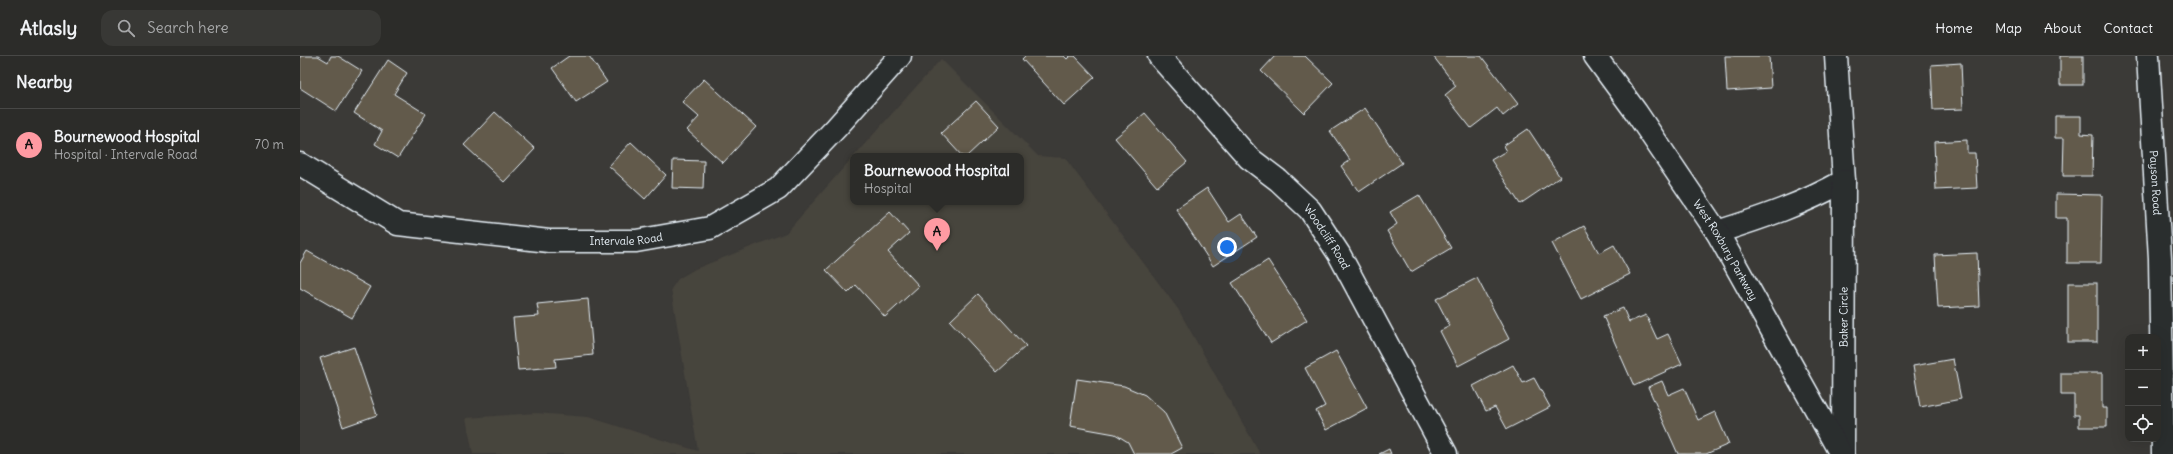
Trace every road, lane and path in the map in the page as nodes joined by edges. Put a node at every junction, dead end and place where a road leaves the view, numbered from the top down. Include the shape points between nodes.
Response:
1 (900, 56) edge
2 (1159, 56) edge
3 (1595, 56) edge
4 (1836, 56) edge
5 (2148, 56) edge
6 (300, 164) edge
7 (1844, 180) junction
8 (1717, 232) junction
9 (1446, 454) edge
10 (1842, 454) edge
11 (2163, 454) edge

1 - 6 street, Intervale Road via 778,189 710,228 636,241 549,241 398,224
2 - 9 street, Woodcliff Road via 1249,158 1278,180 1310,210 1339,254
3 - 8 street, West Roxbury Parkway
4 - 7 street, Baker Circle
5 - 11 street, Payson Road via 2160,258
7 - 8 street via 1774,215
7 - 10 street, Baker Circle
8 - 10 street, West Roxbury Parkway

